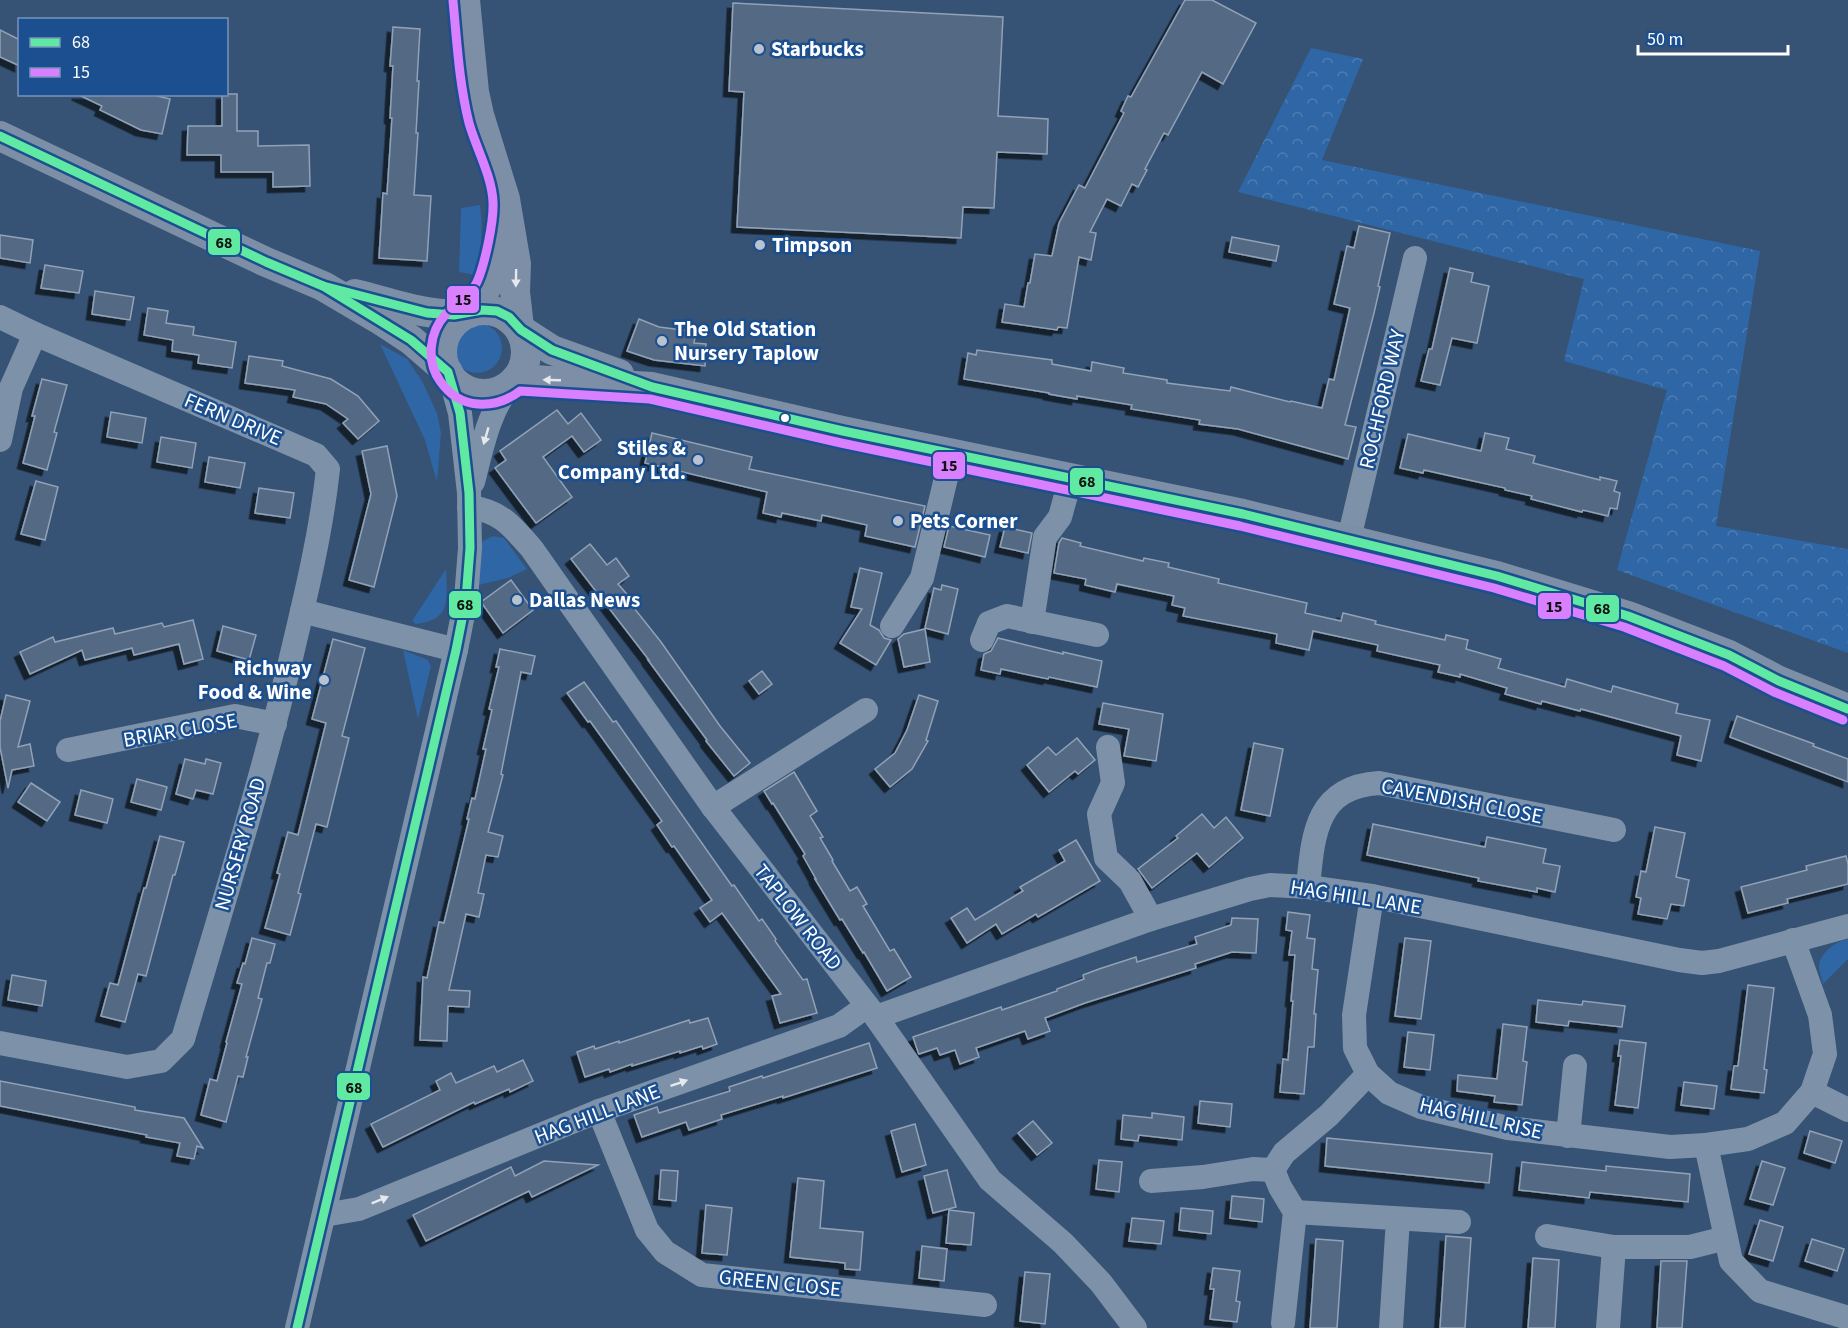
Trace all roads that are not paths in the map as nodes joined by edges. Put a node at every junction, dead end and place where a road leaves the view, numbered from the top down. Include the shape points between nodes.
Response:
1 (465, 0) edge
2 (0, 136) edge
3 (505, 199) junction
4 (1415, 258) dead end
5 (323, 286) junction
6 (467, 313) junction
7 (0, 317) edge
8 (520, 329) junction
9 (35, 334) junction
10 (449, 374) junction
11 (514, 382) junction
12 (652, 387) junction
13 (0, 440) edge
14 (952, 453) junction
15 (1071, 477) junction
16 (469, 500) junction
17 (1349, 539) junction
18 (302, 611) junction
19 (1032, 622) junction
20 (892, 626) dead end
21 (1096, 635) dead end
22 (982, 640) dead end
23 (456, 650) junction
24 (1848, 709) edge
25 (866, 710) dead end
26 (274, 724) junction
27 (78, 742) dead end
28 (1108, 747) dead end
29 (713, 807) junction
30 (1614, 830) dead end
31 (1308, 887) junction
32 (1372, 896) junction
33 (1152, 919) junction
34 (1848, 926) edge
35 (1793, 940) junction
36 (871, 1012) junction
37 (0, 1043) edge
38 (1575, 1066) dead end
39 (1368, 1074) junction
40 (1812, 1092) junction
41 (1848, 1110) edge
42 (599, 1111) junction
43 (1568, 1136) junction
44 (1706, 1145) junction
45 (1273, 1170) junction
46 (1151, 1181) dead end
47 (1295, 1212) junction
48 (324, 1215) junction
49 (1398, 1219) junction
50 (1459, 1222) dead end
51 (1547, 1236) dead end
52 (1726, 1238) junction
53 (1614, 1247) junction
54 (985, 1305) dead end
55 (1845, 1317) dead end
56 (1283, 1323) dead end
57 (297, 1328) edge
58 (1135, 1328) edge
59 (1391, 1328) edge
60 (1608, 1328) edge

1 - 3 main road via 474,92
2 - 5 main road
3 - 6 main road via 492,277 482,297
3 -> 8 main road via 516,264
4 - 17 street, ROCHFORD WAY
5 - 6 main road via 427,313
5 - 10 main road via 403,335
6 - 8 main road via 496,311
6 - 10 main road via 449,328 444,339 442,351
7 - 9 street, FERN DRIVE
8 - 11 main road via 526,356 524,368
8 - 12 main road via 552,350
9 - 13 street via 11,388
9 - 18 street, FERN DRIVE via 316,455 328,469 326,494
10 - 11 main road via 460,386 481,393 493,393
10 - 16 street via 460,413
12 -> 11 main road
11 -> 16 street via 492,418
12 - 14 main road
14 - 15 main road
14 - 20 street via 922,578
15 - 17 main road
15 - 19 street via 1060,517 1046,537
16 - 23 street via 466,599
16 - 29 street, TAPLOW ROAD via 511,524 532,549
17 - 24 main road via 1497,576 1628,616
18 - 23 street
18 - 26 street, NURSERY ROAD
19 - 21 street
19 - 22 street via 1007,615 989,623
23 - 48 street
25 - 29 street
26 - 27 street, BRIAR CLOSE via 235,716
26 - 37 street, NURSERY ROAD via 183,1039 161,1062 128,1067
28 - 33 street via 1113,783 1099,814 1106,858 1130,881
29 - 36 street, TAPLOW ROAD
30 - 31 street, CAVENDISH CLOSE via 1367,784 1343,792 1326,808 1313,842
31 - 32 street, HAG HILL LANE
31 - 33 street, HAG HILL LANE via 1270,885 1250,889
32 - 35 street, HAG HILL LANE via 1702,963
32 - 39 street, HAG HILL RISE via 1354,1015 1355,1048
33 - 36 street, HAG HILL LANE
34 - 35 street, HAG HILL LANE
35 - 40 street, HAG HILL RISE via 1821,1015 1826,1054
42 -> 36 street, HAG HILL LANE
36 - 58 street, TAPLOW ROAD via 990,1180 1063,1243 1101,1283
38 - 43 street, HAG HILL RISE
39 - 43 street, HAG HILL RISE via 1389,1093 1421,1107 1508,1128
39 - 45 street via 1329,1115 1284,1153
40 - 41 street
40 - 44 street, HAG HILL RISE via 1785,1123 1748,1139
48 -> 42 street, HAG HILL LANE via 359,1209
42 - 54 street, GREEN CLOSE via 647,1230 665,1252 702,1275
43 - 44 street, HAG HILL RISE via 1670,1147
44 - 52 street
45 - 46 street
45 - 47 street
47 - 49 street
47 - 56 street
48 - 57 street
49 - 50 street
49 - 59 street
51 - 53 street
52 - 53 street via 1690,1246
52 - 55 street via 1731,1261 1760,1291
53 - 60 street

